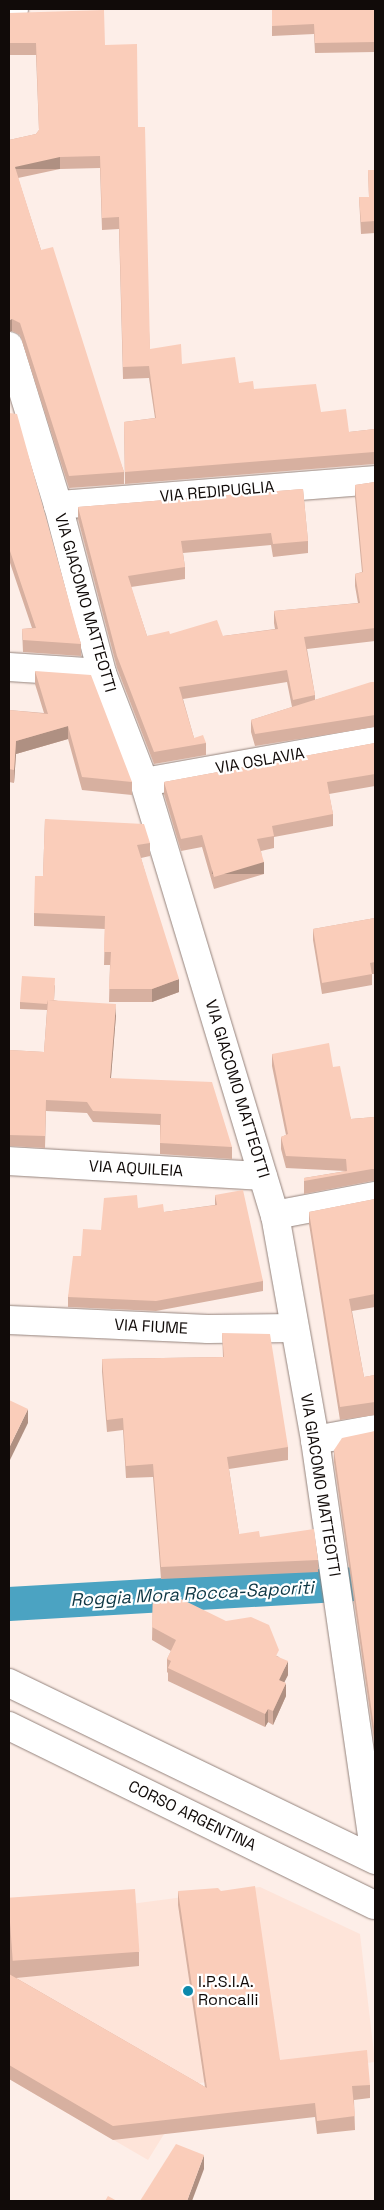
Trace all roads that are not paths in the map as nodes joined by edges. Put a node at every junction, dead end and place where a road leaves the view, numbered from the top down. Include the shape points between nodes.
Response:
1 (9, 9) edge
2 (14, 9) edge
3 (9, 346) edge
4 (375, 480) edge
5 (58, 505) junction
6 (9, 667) edge
7 (102, 673) junction
8 (375, 741) edge
9 (144, 782) junction
10 (9, 1162) edge
11 (263, 1176) junction
12 (375, 1196) edge
13 (274, 1215) junction
14 (9, 1320) edge
15 (294, 1328) junction
16 (375, 1429) edge
17 (314, 1440) junction
18 (9, 1683) edge
19 (9, 1726) edge
20 (375, 1854) edge
21 (375, 1860) edge
22 (375, 1905) edge

1 - 2 street
3 - 5 street, VIA GIACOMO MATTEOTTI
4 - 5 street, VIA REDIPUGLIA
5 - 7 street, VIA GIACOMO MATTEOTTI
6 - 7 street
7 - 9 street, VIA GIACOMO MATTEOTTI
8 - 9 street, VIA OSLAVIA
9 - 11 street, VIA GIACOMO MATTEOTTI
10 - 11 street, VIA AQUILEIA
11 - 13 street, VIA GIACOMO MATTEOTTI
12 - 13 street
13 - 15 street, VIA GIACOMO MATTEOTTI
14 - 15 street, VIA FIUME via 208,1329
15 - 17 street, VIA GIACOMO MATTEOTTI
16 - 17 street
17 - 20 street, VIA GIACOMO MATTEOTTI
18 - 21 street
19 - 22 street, CORSO ARGENTINA

